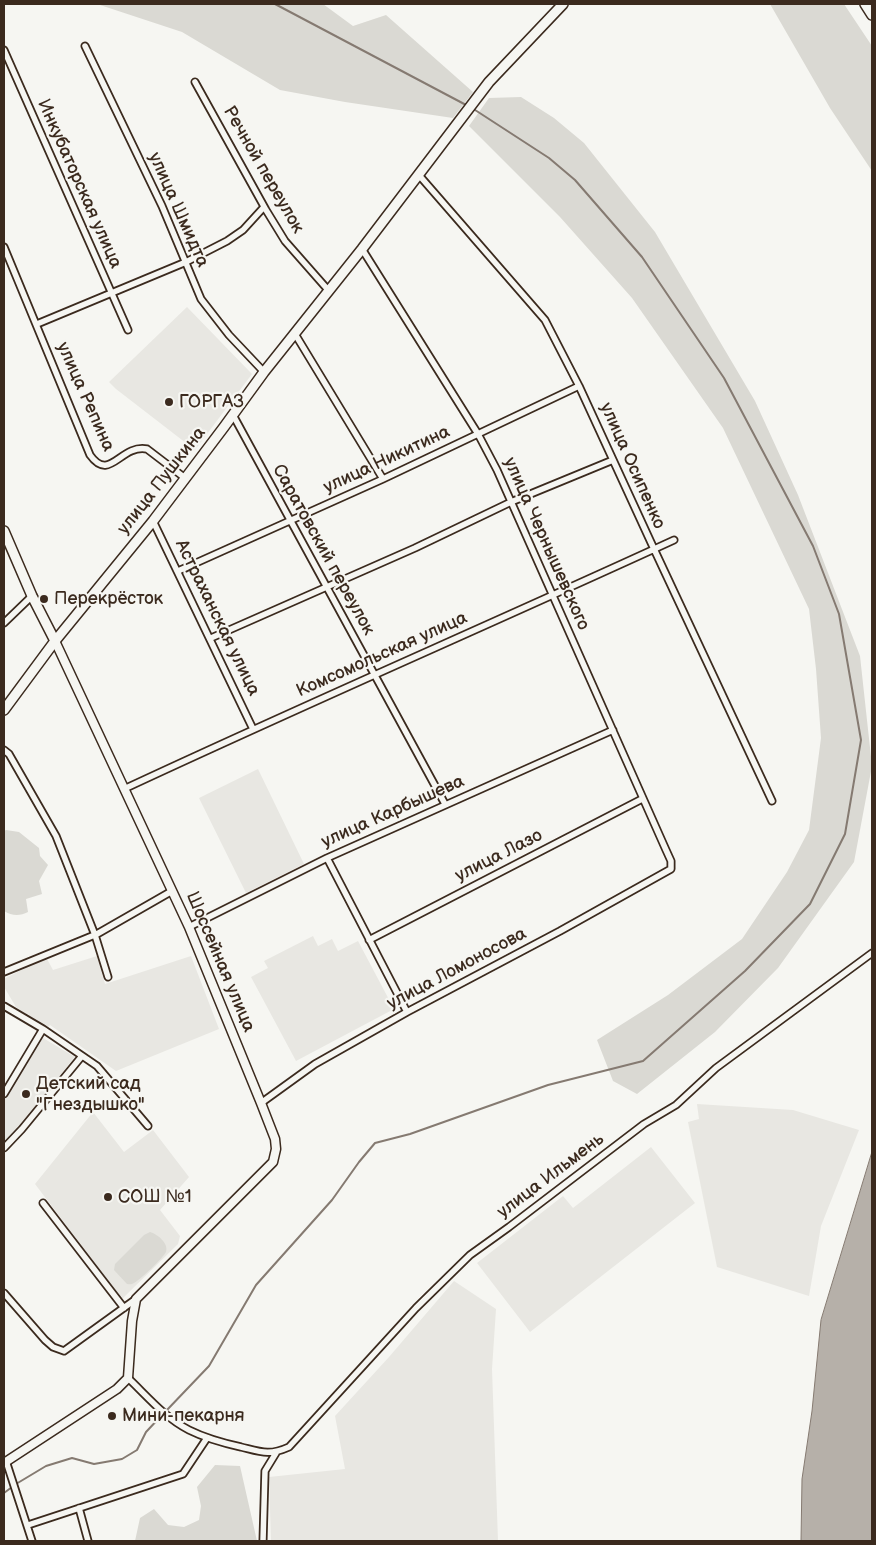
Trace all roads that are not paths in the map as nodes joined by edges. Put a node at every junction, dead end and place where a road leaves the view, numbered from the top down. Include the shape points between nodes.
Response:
1 (563, 4) edge
2 (865, 4) edge
3 (872, 15) edge
4 (85, 46) dead end
5 (4, 50) edge
6 (195, 82) dead end
7 (418, 174) junction
8 (264, 207) junction
9 (4, 248) edge
10 (362, 249) junction
11 (186, 262) junction
12 (329, 291) junction
13 (111, 293) junction
14 (37, 324) junction
15 (128, 330) dead end
16 (295, 334) junction
17 (264, 372) junction
18 (579, 386) junction
19 (233, 415) junction
20 (478, 434) junction
21 (613, 460) junction
22 (185, 478) junction
23 (383, 479) junction
24 (511, 502) junction
25 (153, 520) junction
26 (290, 521) junction
27 (4, 531) edge
28 (674, 540) dead end
29 (654, 550) junction
30 (178, 571) junction
31 (326, 586) junction
32 (32, 596) junction
33 (554, 596) junction
34 (4, 623) edge
35 (211, 638) junction
36 (55, 641) junction
37 (374, 676) junction
38 (4, 710) edge
39 (253, 729) junction
40 (613, 730) junction
41 (4, 750) edge
42 (124, 789) junction
43 (642, 798) junction
44 (772, 800) dead end
45 (445, 804) junction
46 (327, 858) junction
47 (671, 869) joint
48 (172, 891) junction
49 (189, 927) junction
50 (95, 935) junction
51 (369, 940) junction
52 (872, 953) edge
53 (4, 972) edge
54 (108, 977) dead end
55 (4, 1006) edge
56 (406, 1012) junction
57 (43, 1029) junction
58 (82, 1056) junction
59 (4, 1094) edge
60 (261, 1103) junction
61 (148, 1126) dead end
62 (4, 1148) edge
63 (42, 1203) dead end
64 (4, 1293) edge
65 (136, 1299) junction
66 (124, 1308) junction
67 (128, 1378) junction
68 (207, 1438) junction
69 (276, 1453) junction
70 (5, 1462) edge
71 (79, 1508) junction
72 (28, 1525) junction
73 (32, 1541) edge
74 (88, 1541) edge
75 (263, 1541) edge

1 - 7 main road, улица Пушкина via 489,82
2 - 3 main road
4 - 11 street, улица Шмидта
5 - 13 street, Инкубаторская улица
6 - 8 street, Речной переулок
7 - 10 main road, улица Пушкина
7 - 18 street, улица Осипенко via 546,320
8 - 11 street via 243,230
8 - 12 street, Речной переулок via 285,242
9 - 14 street, улица Репина
10 - 12 main road, улица Пушкина
10 - 20 street, улица Чернышевского
11 - 13 street
11 - 17 street, улица Шмидта via 201,299
12 - 16 main road, улица Пушкина
13 - 14 street
13 - 15 street, Инкубаторская улица
14 - 22 street, улица Репина via 96,463 110,465 124,454 147,449
16 - 17 main road, улица Пушкина
16 - 23 street
17 - 19 main road, улица Пушкина
18 - 20 street, улица Никитина
18 - 21 street, улица Осипенко
19 - 22 main road, улица Пушкина
19 - 26 street, Саратовский переулок
20 - 23 street, улица Никитина
20 - 24 street, улица Чернышевского
21 - 24 street
21 - 29 street, улица Осипенко
22 - 25 main road, улица Пушкина
23 - 26 street, улица Никитина
24 - 31 street
24 - 33 street, улица Чернышевского
25 - 30 street, Астраханская улица
25 - 36 main road, улица Пушкина
26 - 30 street, улица Никитина
26 - 31 street, Саратовский переулок
27 - 32 main road, Шоссейная улица
28 - 29 street, Комсомольская улица
29 - 33 street, Комсомольская улица
29 - 44 street, улица Осипенко
30 - 35 street, Астраханская улица
31 - 35 street
31 - 37 street, Саратовский переулок
32 - 34 street
32 - 36 main road, Шоссейная улица
33 - 37 street, Комсомольская улица
33 - 40 street, улица Чернышевского
35 - 39 street, Астраханская улица
36 - 38 main road, улица Пушкина
36 - 42 street, Шоссейная улица
37 - 39 street, Комсомольская улица
37 - 45 street, Саратовский переулок
39 - 42 street, Комсомольская улица
40 - 43 street, улица Чернышевского
40 - 45 street, улица Карбышева
41 - 50 street via 56,836
42 - 48 street, Шоссейная улица
43 - 47 street, улица Чернышевского via 666,850
43 - 51 street, улица Лазо
45 - 46 street, улица Карбышева
46 - 49 street, улица Карбышева
46 - 51 street
47 - 56 street, улица Ломоносова
48 - 49 street, Шоссейная улица
48 - 50 street
49 - 60 street, Шоссейная улица
50 - 53 street
50 - 54 street
51 - 56 street
52 - 69 street, улица Ильмень via 716,1068 676,1105 644,1124 470,1255 416,1308 289,1447
55 - 57 street
56 - 60 street, улица Ломоносова via 315,1064
57 - 58 street
57 - 59 street
58 - 61 street via 97,1066
58 - 62 street
60 - 65 street, Шоссейная улица via 275,1139 273,1162
63 - 66 street
64 - 66 street via 45,1340 64,1351
65 - 66 street
65 - 67 street
67 - 68 street via 172,1420
67 - 70 street via 117,1389
68 - 69 street
68 - 71 street via 183,1474
69 - 75 street, улица Ильмень via 265,1471
70 - 72 street
71 - 72 street
71 - 74 street
72 - 73 street

